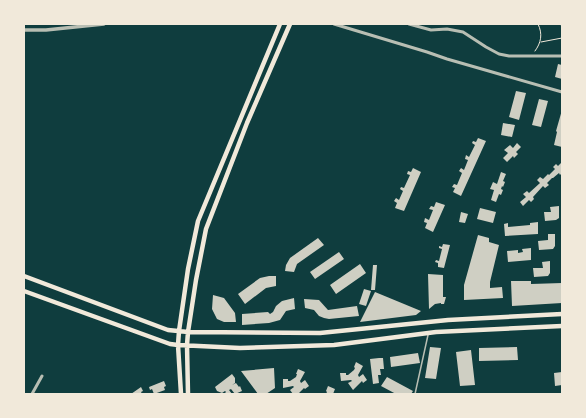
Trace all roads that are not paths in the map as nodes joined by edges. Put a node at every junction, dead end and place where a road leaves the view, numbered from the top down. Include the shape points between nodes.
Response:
1 (104, 24) edge
2 (280, 24) edge
3 (290, 24) edge
4 (334, 24) edge
5 (409, 24) edge
6 (24, 30) edge
7 (562, 56) edge
8 (562, 92) edge
9 (24, 276) edge
10 (24, 290) edge
11 (562, 314) edge
12 (562, 326) edge
13 (179, 331) junction
14 (188, 332) junction
15 (428, 333) junction
16 (178, 345) junction
17 (187, 345) junction
18 (42, 376) dead end
19 (32, 394) edge
20 (181, 394) edge
21 (188, 394) edge
22 (415, 394) edge

1 - 6 street
2 - 13 main road via 198,220
3 - 14 main road via 247,123 206,229
4 - 8 street
5 - 7 street via 431,30 463,32 499,54
9 - 13 main road via 168,330
10 - 16 main road
11 - 14 main road via 448,320 320,333
12 - 15 main road
13 - 14 main road
13 - 16 main road
14 - 17 main road
15 - 17 main road via 334,345 240,348
15 - 22 lane
16 - 17 main road
16 - 20 main road
17 - 21 main road
18 - 19 street

